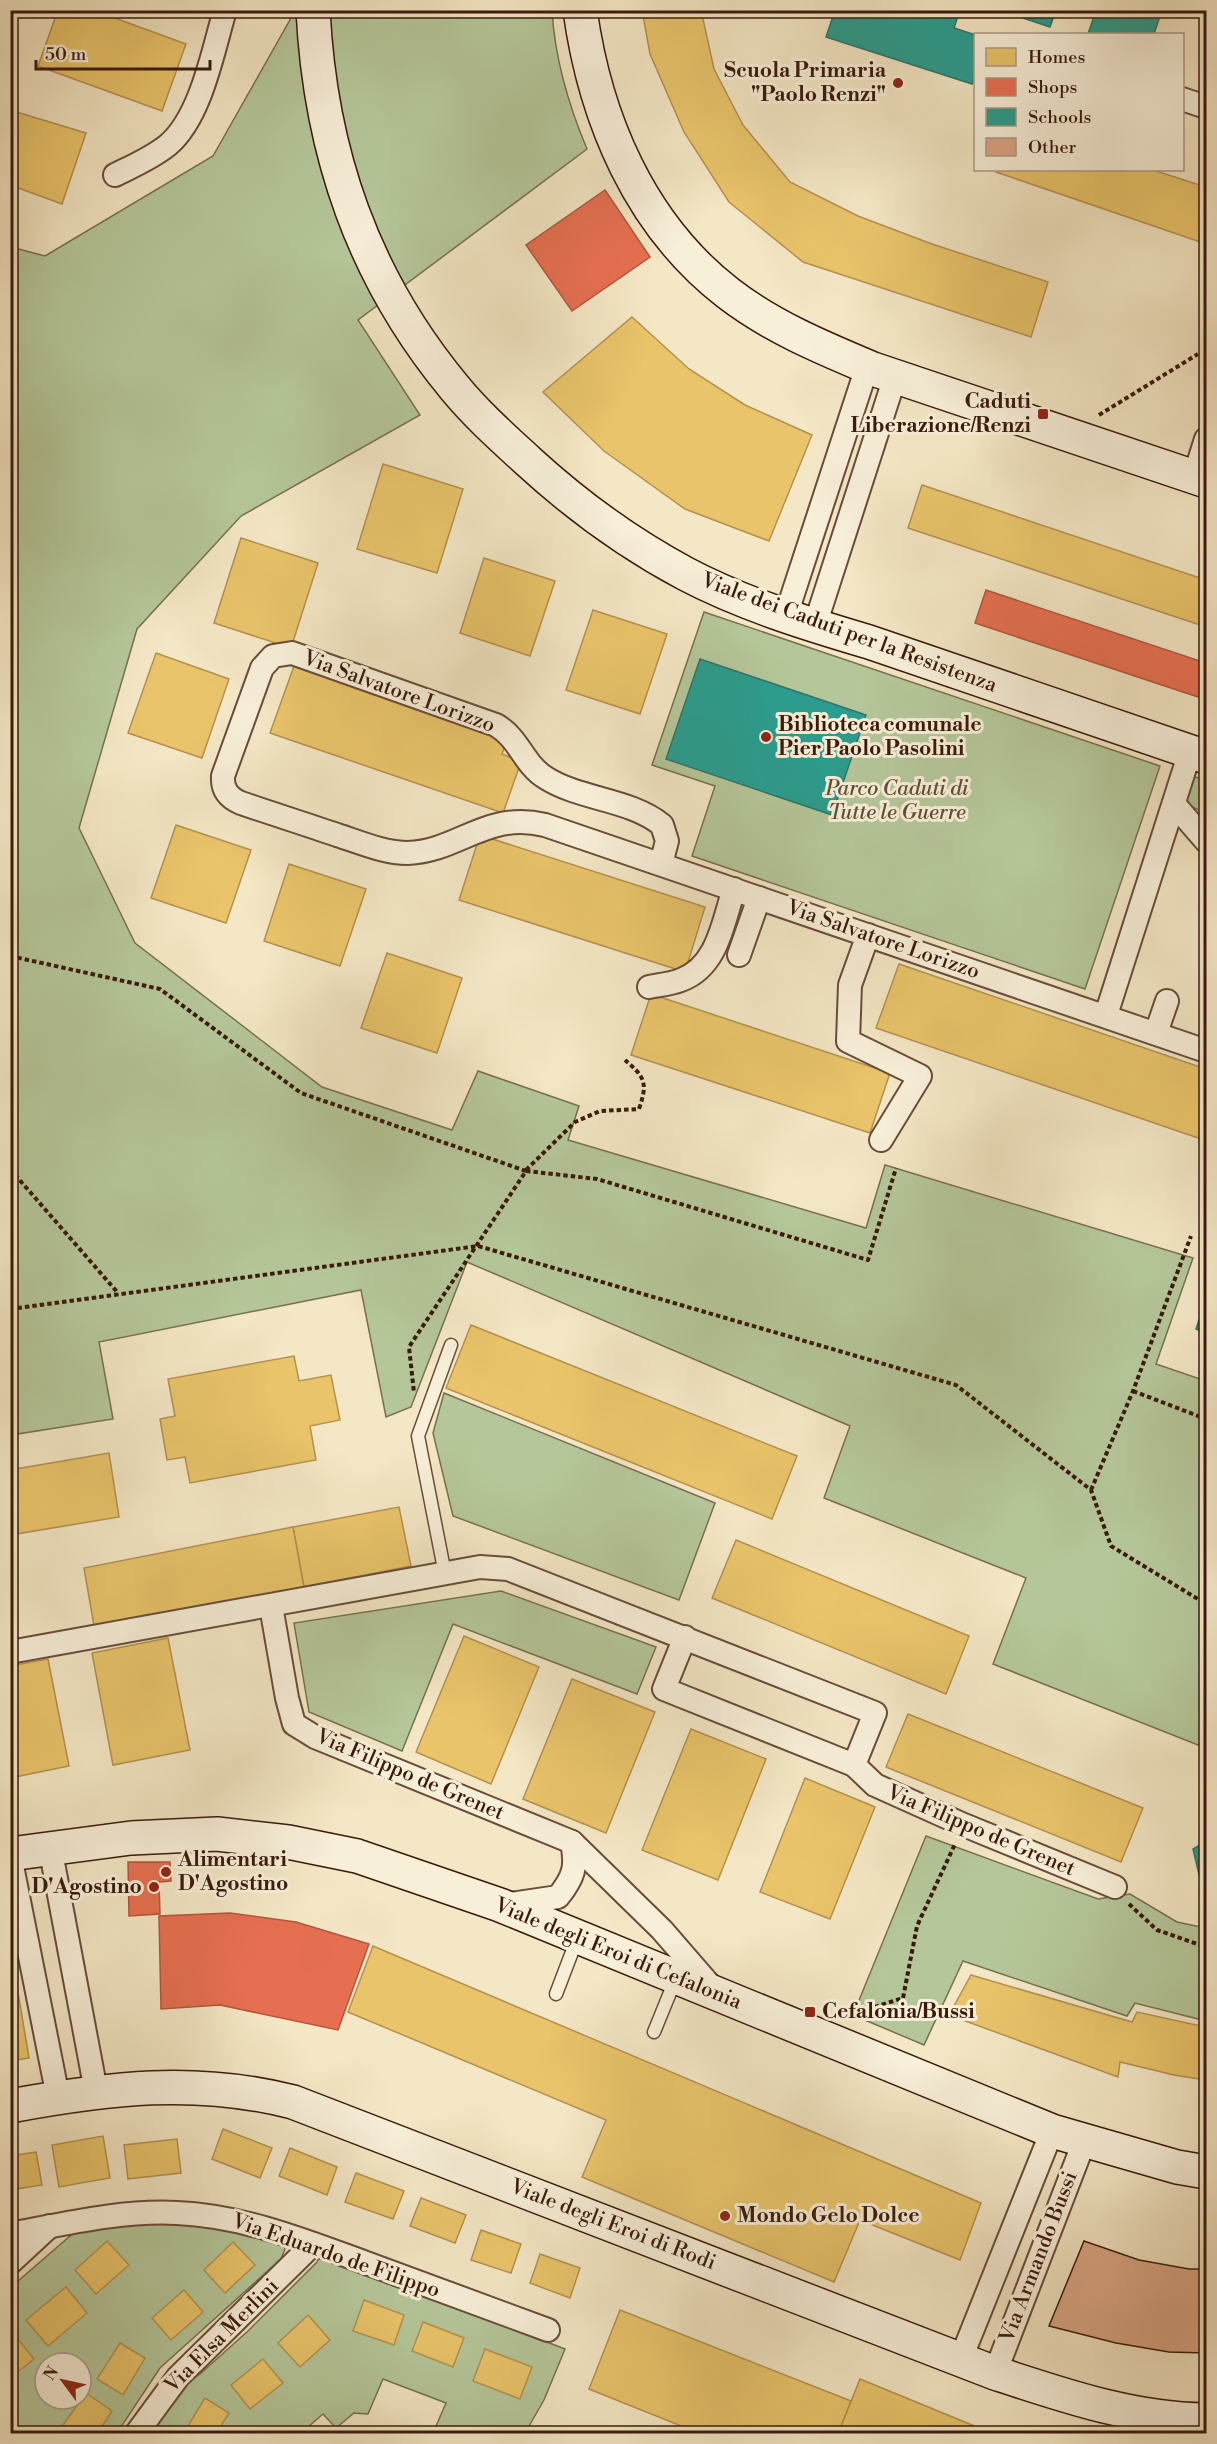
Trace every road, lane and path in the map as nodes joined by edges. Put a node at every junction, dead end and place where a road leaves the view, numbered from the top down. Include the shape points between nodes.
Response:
1 (225, 10) edge
2 (580, 10) edge
3 (314, 18) edge
4 (1184, 100) edge
5 (1206, 107) edge
6 (115, 175) dead end
7 (1198, 354) dead end
8 (881, 372) junction
9 (1068, 435) junction
10 (1206, 439) edge
11 (1200, 479) edge
12 (801, 620) junction
13 (1198, 755) edge
14 (1174, 804) junction
15 (1206, 841) edge
16 (661, 864) junction
17 (734, 889) junction
18 (759, 898) junction
19 (868, 935) junction
20 (739, 955) dead end
21 (10, 956) edge
22 (649, 987) dead end
23 (1167, 1001) dead end
24 (1106, 1015) junction
25 (1156, 1033) junction
26 (1206, 1051) edge
27 (625, 1060) dead end
28 (881, 1140) dead end
29 (896, 1168) dead end
30 (10, 1169) edge
31 (526, 1171) junction
32 (1191, 1236) dead end
33 (477, 1246) junction
34 (119, 1293) junction
35 (10, 1309) edge
36 (451, 1345) dead end
37 (1133, 1390) junction
38 (1206, 1419) edge
39 (418, 1436) junction
40 (1091, 1490) junction
41 (445, 1574) junction
42 (1206, 1604) edge
43 (271, 1606) junction
44 (685, 1637) junction
45 (10, 1652) edge
46 (854, 1765) junction
47 (964, 1825) junction
48 (572, 1842) junction
49 (50, 1847) junction
50 (10, 1855) edge
51 (1115, 1887) joint
52 (500, 1905) junction
53 (578, 1936) junction
54 (1206, 1947) edge
55 (676, 1976) junction
56 (717, 1993) junction
57 (556, 1994) dead end
58 (806, 2029) junction
59 (654, 2032) dead end
60 (96, 2091) junction
61 (58, 2097) junction
62 (10, 2106) edge
63 (1052, 2131) junction
64 (1084, 2142) junction
65 (1206, 2172) edge
66 (50, 2226) junction
67 (10, 2234) edge
68 (313, 2244) junction
69 (10, 2263) edge
70 (548, 2330) dead end
71 (960, 2361) junction
72 (995, 2373) junction
73 (1206, 2420) edge
74 (136, 2433) edge

1 - 6 street via 187,123 163,149
2 - 8 main road via 606,117 625,165 657,220 695,263 735,298 788,331
3 - 12 main road, Viale dei Caduti per la Resistenza via 322,105 356,225 396,303 463,397 567,495 629,541 687,575
4 - 5 street
7 - 9 path
8 - 9 main road
8 - 12 street
8 - 12 street
9 - 11 main road
10 - 11 street
12 - 13 main road, Viale dei Caduti per la Resistenza
13 - 14 street
14 - 15 street
14 - 24 street
16 - 16 street, Via Salvatore Lorizzo via 544,825 516,821 417,852 385,850 236,801 225,791 223,776 261,668 273,656 292,653 496,725 511,735 525,759 543,777 644,814 662,825 667,840
16 - 17 street, Via Salvatore Lorizzo
17 - 18 street, Via Salvatore Lorizzo
17 - 22 street via 714,948 703,966 681,980
18 - 19 street, Via Salvatore Lorizzo
18 - 20 street
19 - 24 street, Via Salvatore Lorizzo
19 - 28 street via 850,985 848,1041 920,1076
21 - 31 path via 160,989 301,1094
23 - 25 street
24 - 25 street, Via Salvatore Lorizzo
25 - 26 street, Via Salvatore Lorizzo
27 - 31 path via 641,1074 645,1091 639,1109 600,1111 575,1122
29 - 31 path via 868,1260 597,1179
30 - 34 path
31 - 33 path
32 - 37 path
33 - 34 path
33 - 39 path via 409,1347
33 - 40 path via 956,1385
34 - 35 path
36 - 39 lane
37 - 38 path
37 - 40 path
39 - 41 lane
40 - 42 path via 1111,1546
41 - 43 street
41 - 44 street via 480,1567 508,1569
43 - 45 street
43 - 48 street, Via Filippo de Grenet via 294,1724 315,1737
44 - 46 street, Via Filippo de Grenet via 664,1689
44 - 46 street via 875,1713
46 - 47 street, Via Filippo de Grenet via 875,1785
47 - 51 street, Via Filippo de Grenet
47 - 58 path via 917,1926 903,1998
48 - 52 street via 575,1861 571,1882 558,1897
48 - 56 street, Via Filippo de Grenet via 662,1930
49 - 50 main road, Viale degli Eroi di Cefalonia
49 - 52 main road, Viale degli Eroi di Cefalonia via 217,1834 288,1842 357,1856
49 - 60 street
50 - 61 street
51 - 54 path via 1156,1930
52 - 53 main road, Viale degli Eroi di Cefalonia
53 - 55 main road, Viale degli Eroi di Cefalonia
53 - 57 lane
55 - 56 main road, Viale degli Eroi di Cefalonia
55 - 59 lane
56 - 58 main road, Viale degli Eroi di Cefalonia
58 - 63 main road, Viale degli Eroi di Cefalonia
60 - 61 main road, Viale degli Eroi di Rodi
60 - 71 main road, Viale degli Eroi di Rodi via 196,2086 292,2102
61 - 62 main road, Viale degli Eroi di Rodi
63 - 64 main road, Viale degli Eroi di Cefalonia
63 - 71 street, Via Armando Bussi
64 - 65 main road, Viale degli Eroi di Cefalonia
64 - 72 street, Via Armando Bussi
66 - 67 street, Via Eduardo de Filippo
66 - 68 street, Via Eduardo de Filippo via 174,2212 229,2218
66 - 69 street
68 - 70 street, Via Eduardo de Filippo
68 - 74 street, Via Elsa Merlini via 178,2377
71 - 72 main road, Viale degli Eroi di Rodi
72 - 73 main road, Viale degli Eroi di Rodi via 1098,2406 1172,2420

